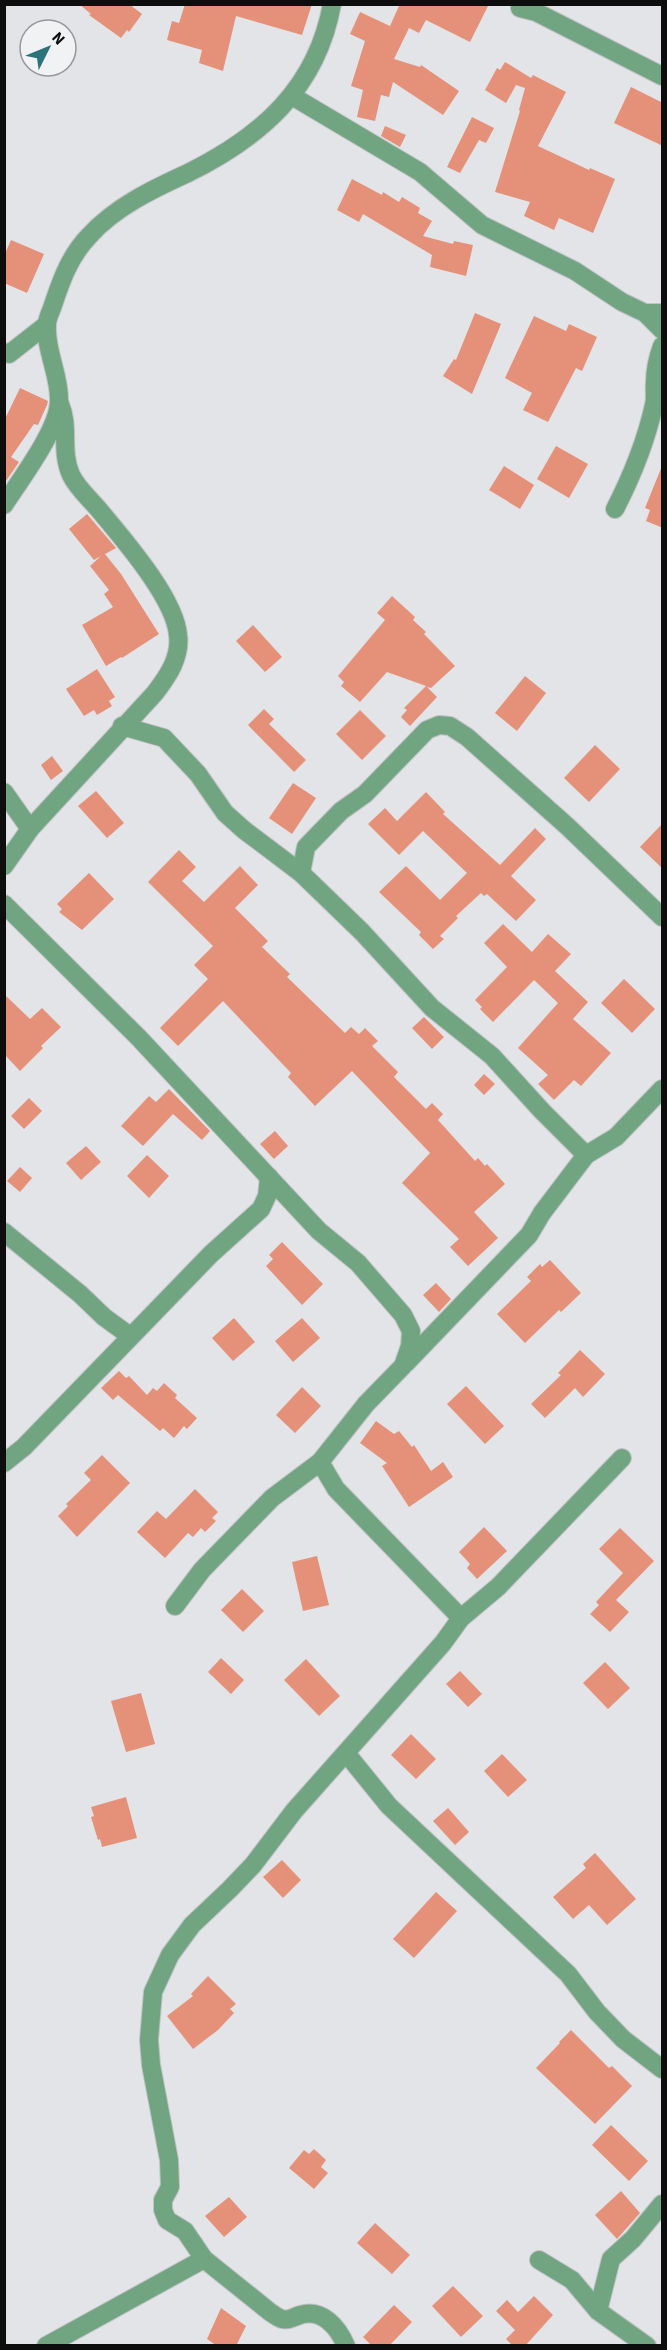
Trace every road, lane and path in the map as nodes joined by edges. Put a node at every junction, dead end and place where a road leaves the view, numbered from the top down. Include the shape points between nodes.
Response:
1 (332, 4) edge
2 (520, 8) dead end
3 (663, 76) edge
4 (291, 96) junction
5 (654, 313) edge
6 (46, 324) junction
7 (663, 330) edge
8 (663, 346) edge
9 (4, 352) edge
10 (60, 402) junction
11 (4, 505) edge
12 (615, 509) dead end
13 (122, 726) junction
14 (4, 792) edge
15 (30, 829) junction
16 (4, 866) edge
17 (301, 873) junction
18 (4, 904) edge
19 (663, 917) edge
20 (663, 1089) edge
21 (586, 1155) junction
22 (269, 1177) junction
23 (4, 1232) edge
24 (130, 1336) junction
25 (403, 1366) junction
26 (622, 1458) dead end
27 (320, 1462) junction
28 (4, 1463) edge
29 (175, 1605) dead end
30 (461, 1618) junction
31 (346, 1753) junction
32 (663, 2069) edge
33 (663, 2204) edge
34 (204, 2259) junction
35 (539, 2260) dead end
36 (598, 2311) junction
37 (46, 2346) edge
38 (346, 2346) edge
39 (647, 2346) edge

1 - 4 street via 323,42
2 - 3 street via 536,12
4 - 5 street via 420,172 482,225 575,272 622,302
4 - 6 street via 241,144 163,184 105,220 74,253
5 - 7 street
6 - 9 street via 9,354
6 - 10 street
8 - 12 street via 658,357 651,418
10 - 11 street via 49,436
10 - 13 street via 66,417 64,448 71,476 153,581 178,634 176,658 169,674
13 - 15 street
13 - 17 street via 164,738 198,774 225,813
14 - 15 street
15 - 16 street
17 - 19 street via 306,847 341,811 365,794 427,730 450,726 515,779
17 - 21 street via 445,1021 492,1056
18 - 22 street via 139,1038
20 - 21 street via 616,1137
21 - 25 street via 529,1235
22 - 24 street via 261,1209
22 - 25 street via 320,1231 358,1263 403,1315 411,1331
23 - 24 street
24 - 28 street via 24,1448
25 - 27 street via 366,1404
26 - 30 street via 498,1587
27 - 29 street via 272,1498 202,1570
27 - 30 street via 336,1489
30 - 31 street
31 - 32 street via 389,1806 568,1974 623,2039
31 - 34 street via 252,1865 179,1940 153,1992 151,2065 169,2160 170,2187 163,2210 167,2220 185,2232
33 - 36 street via 611,2259
34 - 37 street
34 - 38 street via 281,2319 323,2316
35 - 36 street via 572,2280
36 - 39 street

